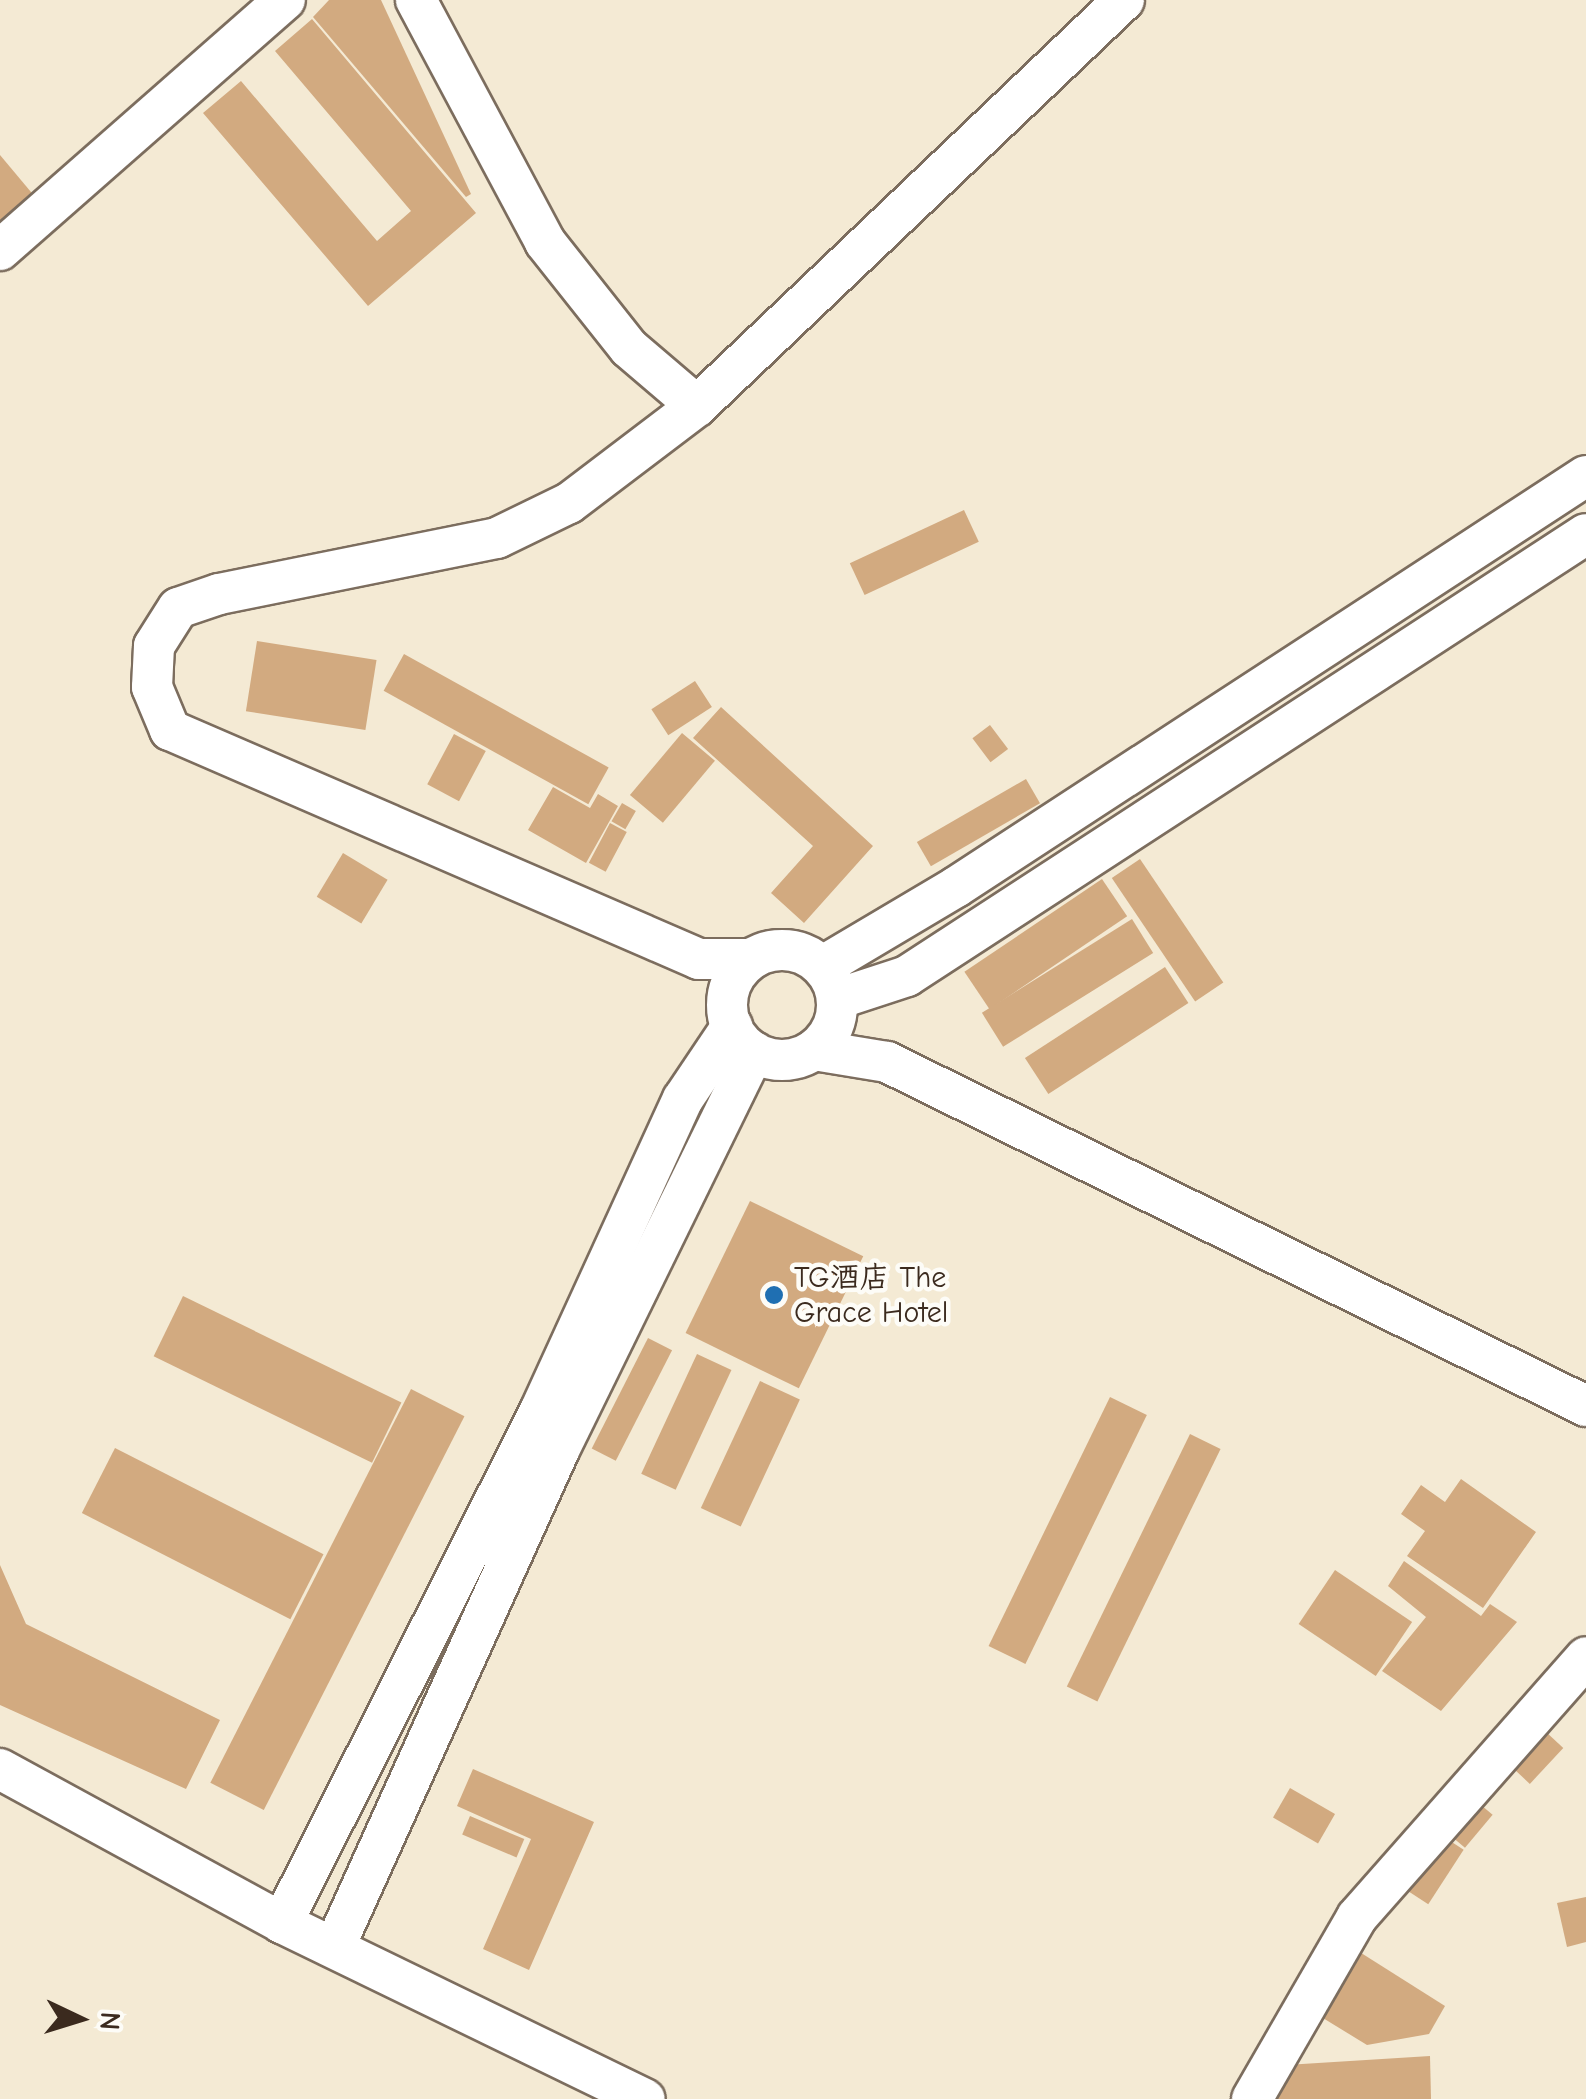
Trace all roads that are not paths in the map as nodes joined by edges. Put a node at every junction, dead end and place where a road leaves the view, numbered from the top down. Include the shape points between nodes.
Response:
1 (285, 0) edge
2 (416, 0) edge
3 (1124, 0) edge
4 (0, 250) edge
5 (696, 406) junction
6 (1586, 476) edge
7 (1586, 534) edge
8 (1470, 552) junction
9 (1497, 592) junction
10 (1090, 800) junction
11 (1116, 840) junction
12 (698, 959) junction
13 (751, 959) junction
14 (832, 992) junction
15 (738, 1026) junction
16 (814, 1050) junction
17 (888, 1062) junction
18 (1586, 1406) edge
19 (1586, 1657) edge
20 (0, 1769) edge
21 (282, 1922) junction
22 (335, 1946) junction
23 (644, 2099) edge
24 (1252, 2099) edge

1 - 4 street
2 - 5 street via 544,242 629,348
3 - 5 street
5 - 12 street via 569,503 497,538 218,594 178,608 154,646 152,687 170,730
6 - 8 street
7 - 9 street
8 - 9 street
8 - 10 street
9 - 11 street
10 - 11 street
10 - 14 street
11 - 14 street via 907,976
12 - 13 street
12 - 15 street
13 - 14 street via 796,951
13 - 15 street via 731,983
14 - 16 street via 826,1039
14 - 17 street
15 - 16 street via 784,1060
15 - 21 street via 683,1098 540,1411
15 - 22 street via 560,1448
16 - 17 street
17 - 18 street
19 - 24 street via 1357,1917
20 - 21 street
21 - 22 street
22 - 23 street

